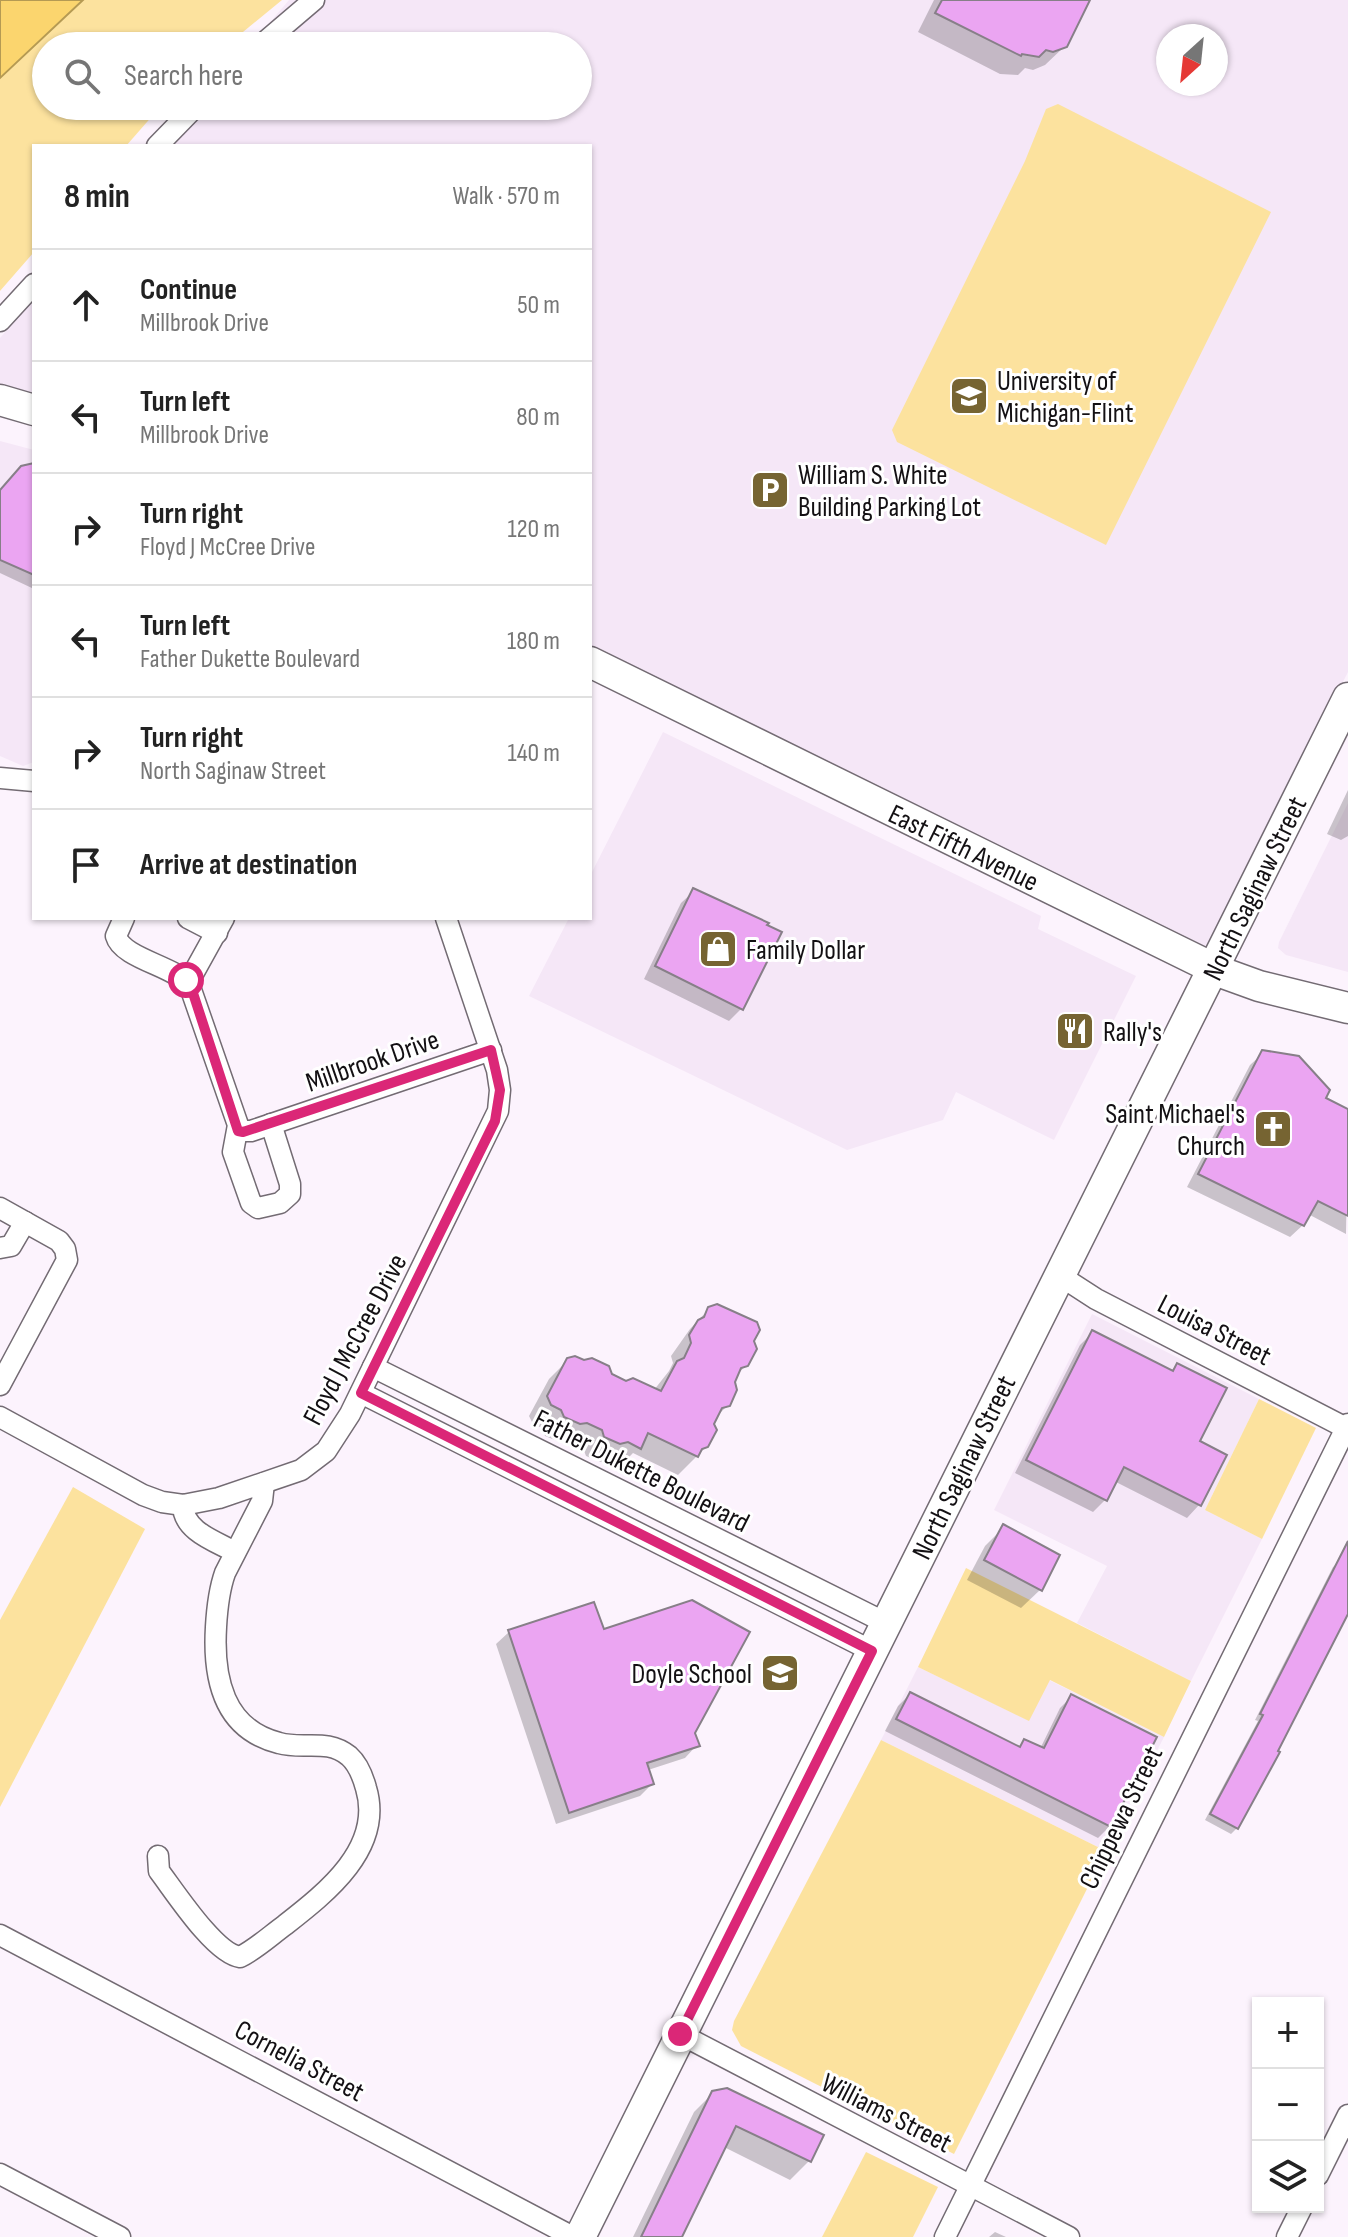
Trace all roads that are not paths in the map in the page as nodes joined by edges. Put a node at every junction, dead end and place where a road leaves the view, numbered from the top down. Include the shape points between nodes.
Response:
1 (314, 0) edge
2 (276, 32) edge
3 (182, 120) edge
4 (159, 144) edge
5 (32, 286) edge
6 (0, 321) edge
7 (0, 400) edge
8 (32, 409) edge
9 (592, 663) edge
10 (1348, 698) edge
11 (0, 778) edge
12 (32, 781) edge
13 (123, 920) edge
14 (197, 920) edge
15 (447, 920) edge
16 (220, 925) edge
17 (1214, 969) junction
18 (188, 983) junction
19 (1348, 1008) edge
20 (491, 1050) junction
21 (271, 1124) junction
22 (238, 1131) junction
23 (0, 1208) edge
24 (25, 1222) junction
25 (0, 1248) edge
26 (1059, 1275) junction
27 (373, 1367) junction
28 (0, 1385) edge
29 (361, 1393) junction
30 (0, 1417) edge
31 (488, 1424) junction
32 (1347, 1427) edge
33 (475, 1451) junction
34 (550, 1455) junction
35 (537, 1482) junction
36 (264, 1483) junction
37 (183, 1505) junction
38 (235, 1552) junction
39 (886, 1623) junction
40 (872, 1651) junction
41 (158, 1856) dead end
42 (0, 1935) edge
43 (680, 2034) junction
44 (1348, 2115) edge
45 (1324, 2163) edge
46 (0, 2174) edge
47 (970, 2185) junction
48 (1299, 2213) edge
49 (120, 2237) edge
50 (573, 2237) edge
51 (580, 2237) edge
52 (945, 2237) edge
53 (1069, 2237) edge
54 (1287, 2237) edge

1 - 2 street
3 - 4 street
5 - 6 street
7 - 8 main road
9 - 17 main road, East Fifth Avenue
10 - 17 main road, North Saginaw Street
11 - 12 street
13 - 18 street via 116,936 121,946
14 - 16 street
15 - 20 street, Floyd J McCree Drive
16 - 18 street
17 - 19 main road, East Fifth Avenue
17 - 26 main road, North Saginaw Street
18 - 22 street
20 - 21 street, Millbrook Drive
20 - 27 street, Floyd J McCree Drive via 500,1090 495,1121
21 - 22 street, Millbrook Drive
21 - 22 street via 291,1189 285,1201 266,1208 258,1208 249,1198 232,1148
23 - 24 street
24 - 25 street via 11,1246
24 - 28 street via 59,1241 67,1260
26 - 32 street, Louisa Street
26 - 39 main road, North Saginaw Street
27 - 29 street, Floyd J McCree Drive
27 - 31 street, Father Dukette Boulevard
29 - 33 street, Father Dukette Boulevard
29 - 36 street, Floyd J McCree Drive via 337,1437 318,1458
30 - 37 street, Floyd J McCree Drive via 143,1495
31 - 33 street
31 - 34 street, Father Dukette Boulevard
32 - 47 street, Chippewa Street
33 - 35 street, Father Dukette Boulevard
34 - 35 street
34 - 39 street, Father Dukette Boulevard
35 - 40 street, Father Dukette Boulevard
36 - 37 street, Floyd J McCree Drive
36 - 38 street via 262,1501
37 - 38 street via 191,1527
38 - 41 street via 221,1585 215,1642 227,1705 244,1726 271,1741 329,1745 349,1757 368,1792 369,1820 339,1880 240,1957 215,1942 159,1871
39 - 40 main road, North Saginaw Street
40 - 43 main road, North Saginaw Street
42 - 50 street, Cornelia Street
43 - 47 street, Williams Street
43 - 51 main road, North Saginaw Street
44 - 45 street
46 - 49 street
47 - 52 street, Chippewa Street
47 - 53 street, Williams Street
48 - 54 street

